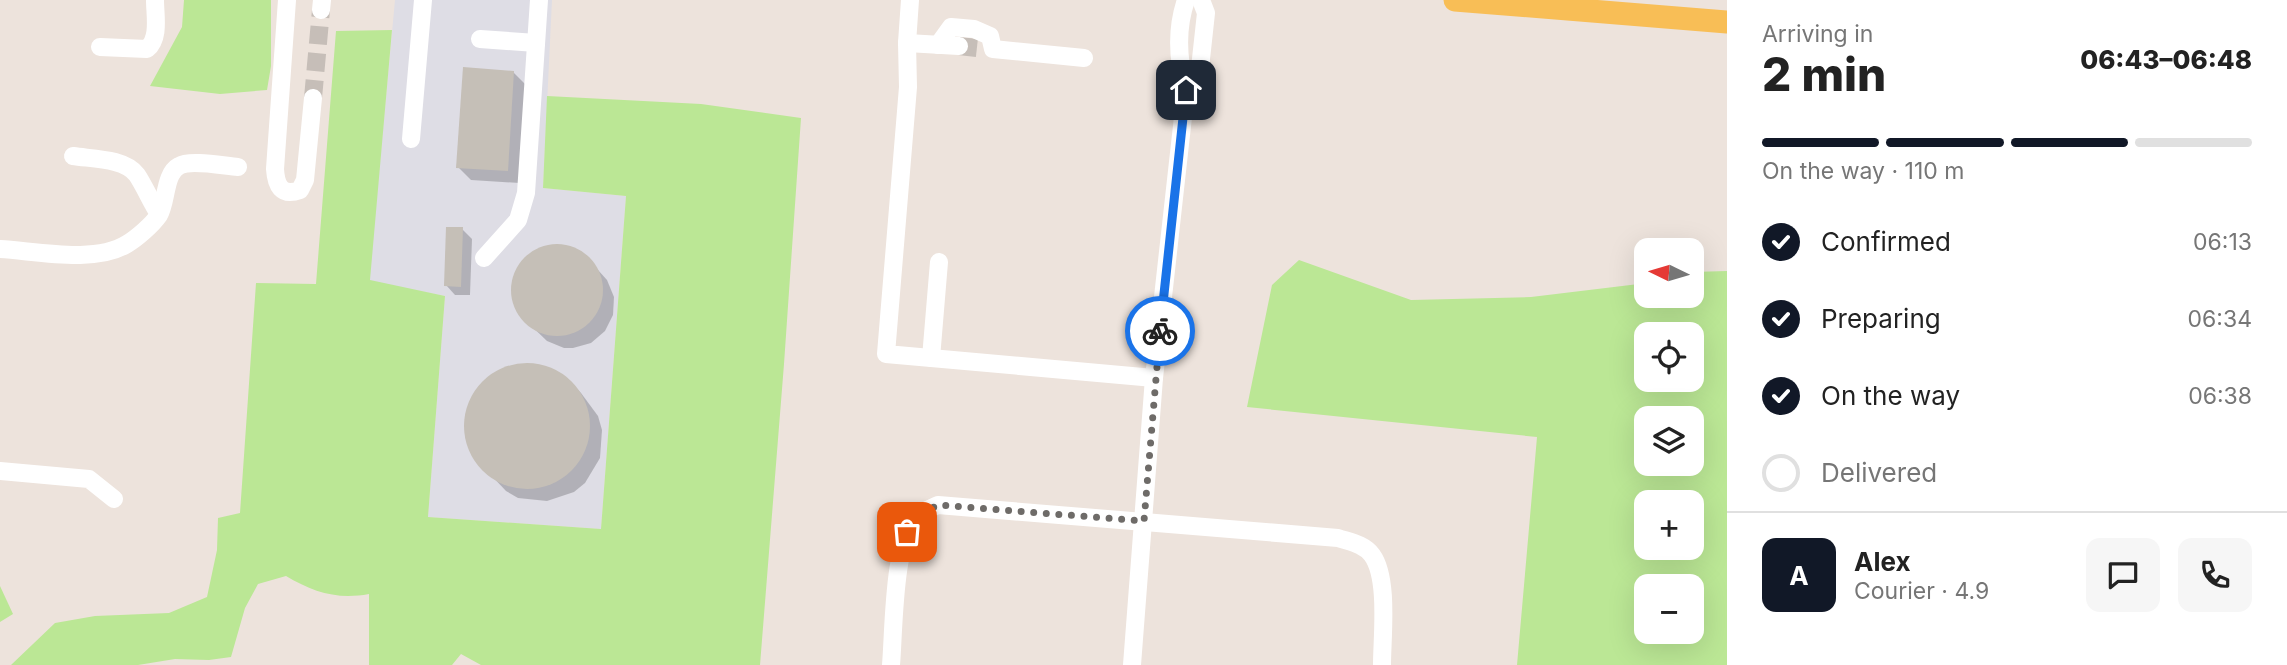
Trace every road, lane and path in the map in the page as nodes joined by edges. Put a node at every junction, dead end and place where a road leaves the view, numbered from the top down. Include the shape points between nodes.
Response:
1 (155, 0) edge
2 (287, 0) edge
3 (423, 0) edge
4 (540, 0) edge
5 (910, 0) edge
6 (1186, 0) edge
7 (1201, 0) edge
8 (1455, 0) edge
9 (1727, 22) edge
10 (481, 39) dead end
11 (536, 43) junction
12 (907, 43) junction
13 (938, 45) junction
14 (958, 46) tunnel mouth
15 (100, 47) dead end
16 (1084, 58) dead end
17 (1186, 90) junction
18 (313, 99) tunnel mouth
19 (411, 139) dead end
20 (73, 156) dead end
21 (238, 167) dead end
22 (159, 214) junction
23 (0, 248) edge
24 (484, 258) dead end
25 (939, 262) dead end
26 (931, 358) junction
27 (1154, 378) junction
28 (0, 471) edge
29 (114, 499) dead end
30 (1144, 521) junction
31 (891, 665) edge
32 (1132, 665) edge
33 (1382, 665) edge

1 - 15 street via 155,39 150,47
2 - 18 street via 275,169 276,184 283,192 300,190 305,180
3 - 19 street
4 - 11 street
5 - 12 street
6 - 17 street via 1179,64
7 - 17 street via 1206,13 1200,68
8 - 9 main road
10 - 11 street
11 - 24 street via 526,193 518,220
12 - 13 street
12 - 26 street via 908,87 886,354
13 - 14 street
13 - 16 street via 951,27 974,29 990,36 985,49
17 - 27 street
20 - 22 street via 131,169
21 - 22 street via 178,166 171,174
22 - 23 street via 127,245 107,252 87,255
25 - 26 street
26 - 27 street
27 - 30 street
28 - 29 street via 89,479
30 - 31 street via 938,505 918,515 907,532 899,564
30 - 32 street
30 - 33 street via 1338,538 1360,545 1372,555 1380,574

